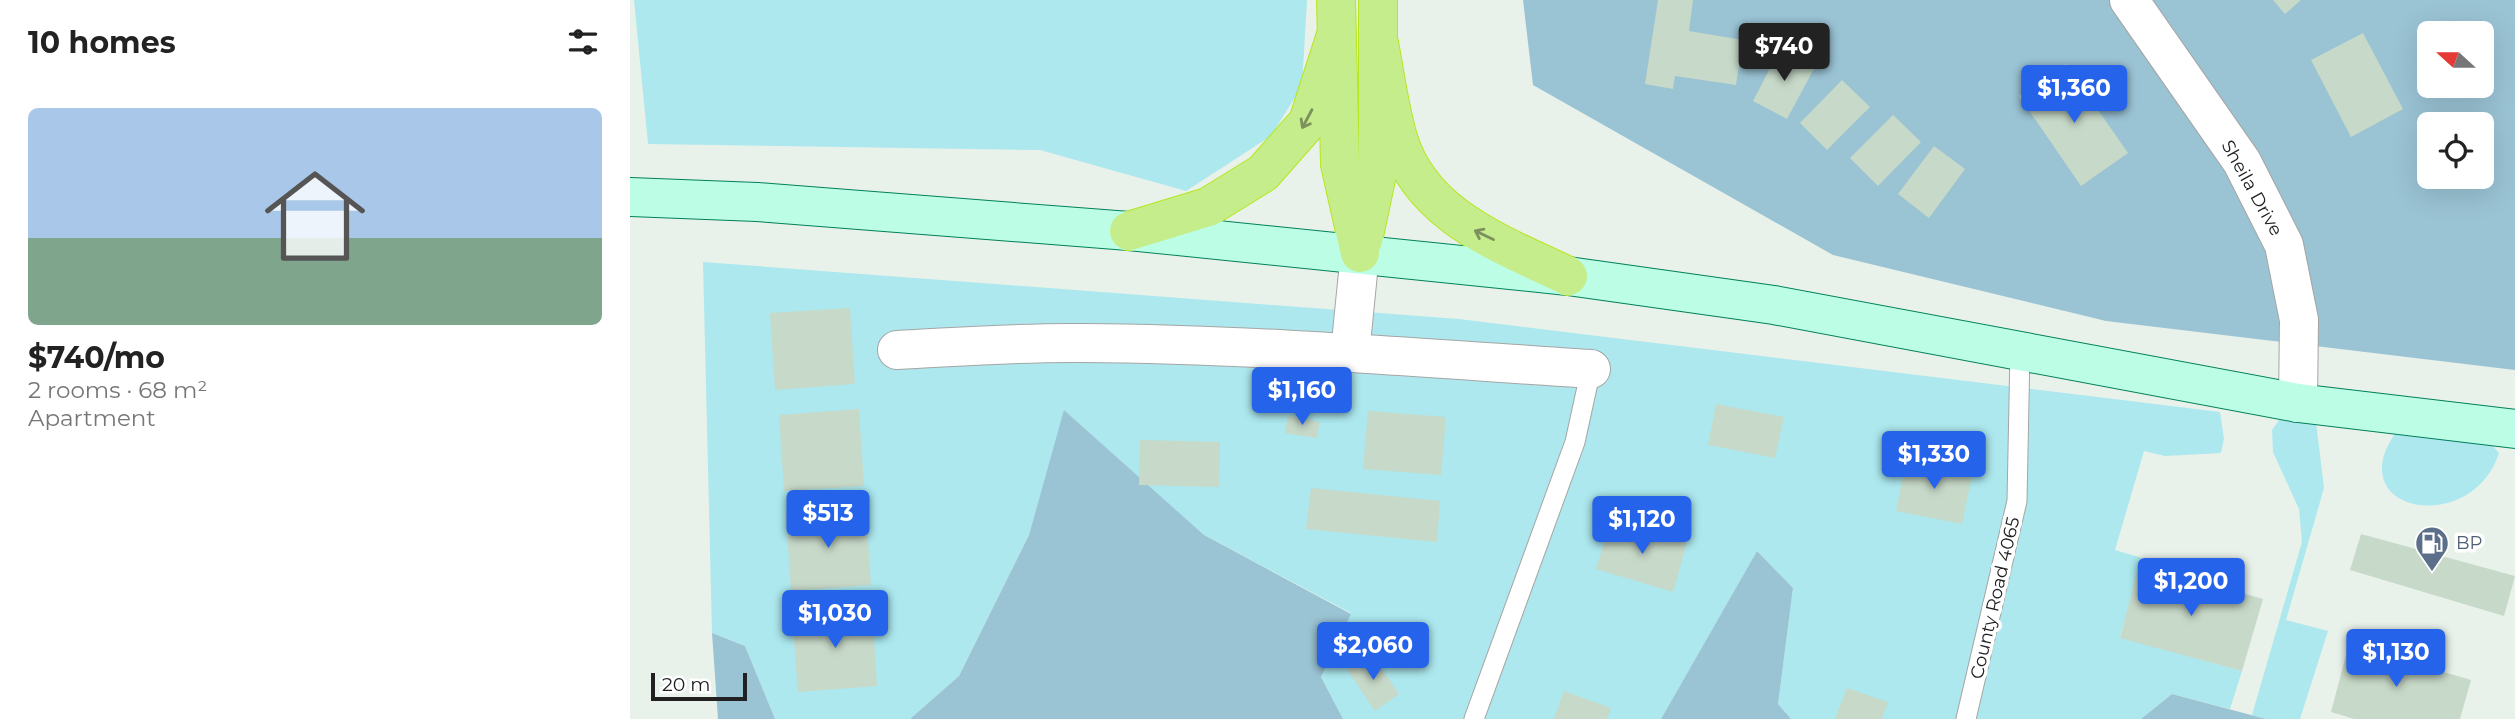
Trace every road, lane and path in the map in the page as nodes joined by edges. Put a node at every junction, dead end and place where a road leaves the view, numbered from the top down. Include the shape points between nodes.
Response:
1 (1378, 0) edge
2 (2129, 0) edge
3 (1336, 16) edge
4 (1379, 43) junction
5 (630, 197) edge
6 (1129, 231) junction
7 (1360, 253) junction
8 (1567, 276) junction
9 (897, 350) dead end
10 (2020, 351) junction
11 (1350, 353) junction
12 (1591, 369) joint
13 (2298, 402) junction
14 (2515, 429) edge
15 (1474, 719) edge
16 (1966, 719) edge

1 - 4 highway
2 - 13 street, Sheila Drive via 2242,162 2284,246 2300,320
3 -> 6 highway via 1308,122 1263,173 1208,207
3 - 7 highway via 1340,164
4 - 7 highway via 1378,169
8 -> 4 highway via 1466,227 1418,182 1399,140
5 - 6 main road via 757,202
6 - 7 main road
7 - 8 main road
7 - 11 street
8 - 10 main road via 1747,300
9 - 11 street via 1080,343
10 - 13 main road
10 - 16 lane, County Road 4065 via 2017,501
11 - 12 street
12 - 15 lane via 1575,442
13 - 14 main road

